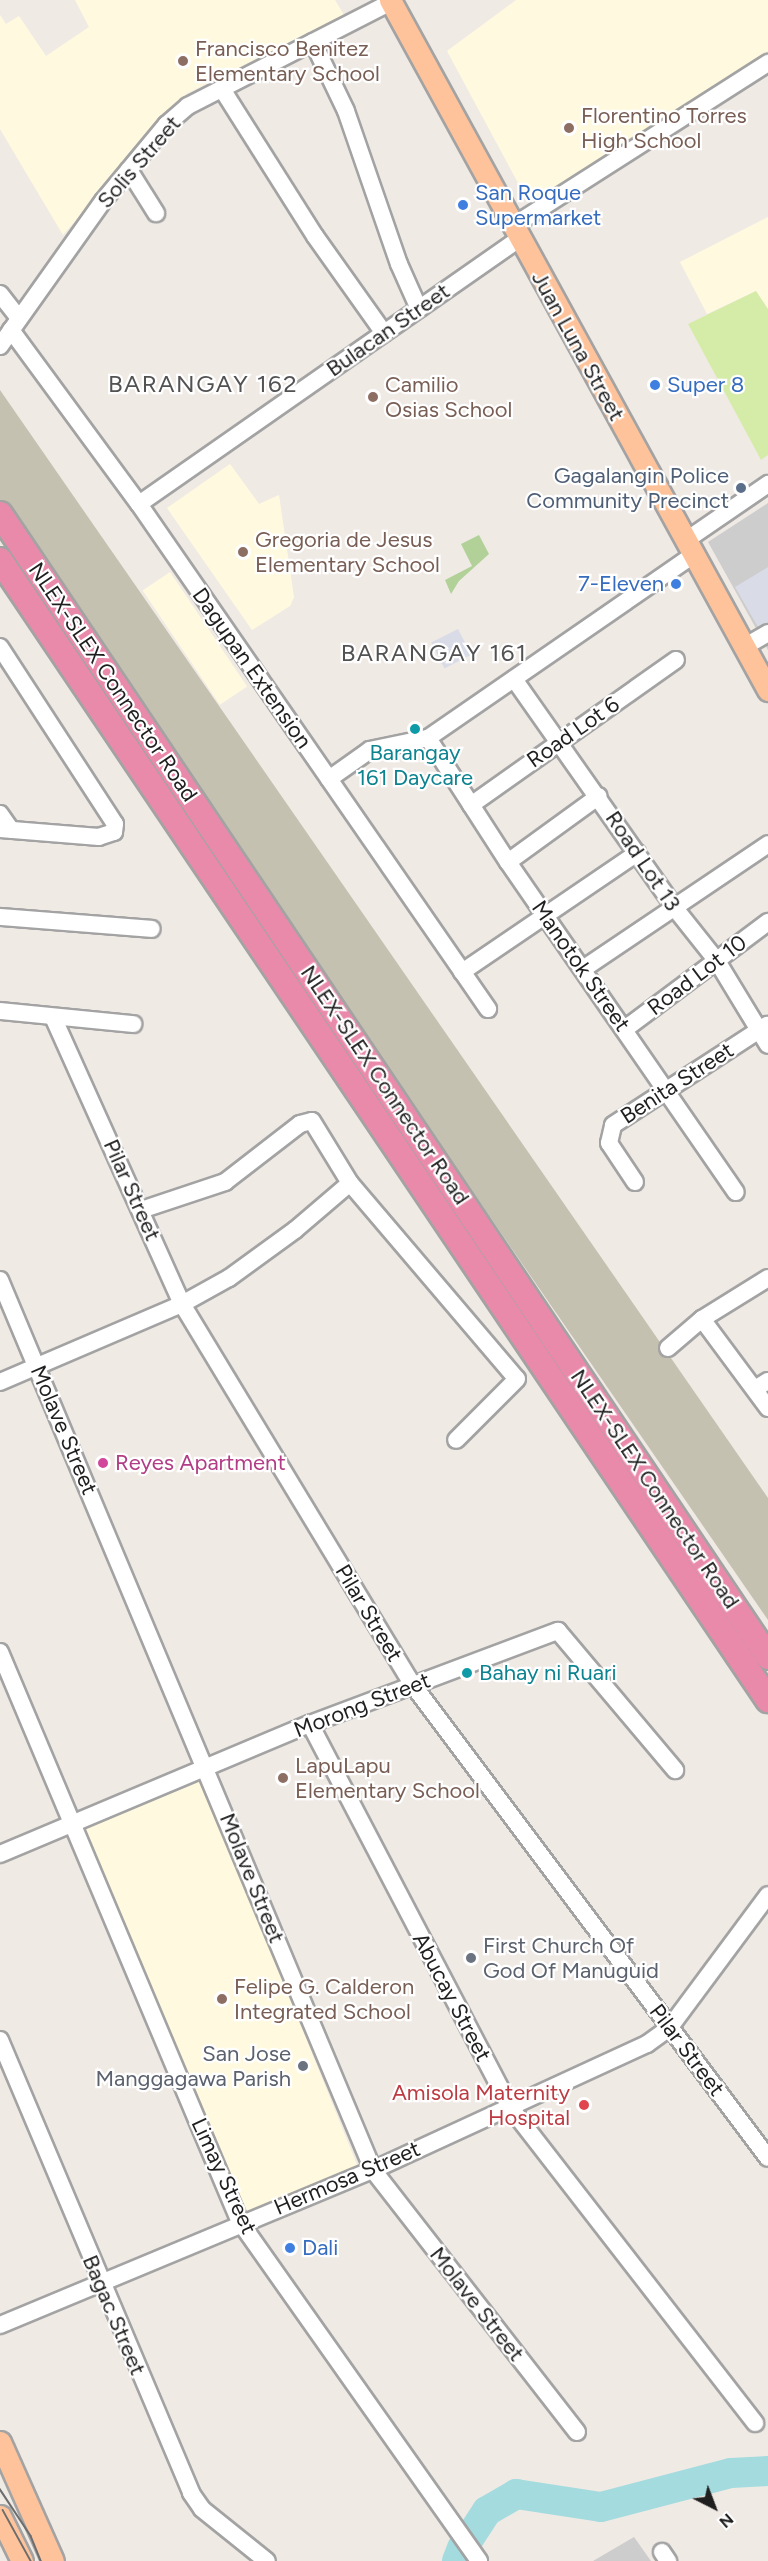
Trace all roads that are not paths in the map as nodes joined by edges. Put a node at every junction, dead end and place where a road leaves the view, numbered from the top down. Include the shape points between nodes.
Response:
1 (391, 1) edge
2 (313, 42) junction
3 (768, 63) edge
4 (222, 89) junction
5 (129, 170) junction
6 (156, 213) dead end
7 (516, 232) junction
8 (0, 294) edge
9 (419, 309) junction
10 (15, 324) junction
11 (384, 333) junction
12 (0, 346) edge
13 (768, 484) edge
14 (139, 504) junction
15 (0, 514) edge
16 (689, 548) junction
17 (0, 560) edge
18 (768, 633) edge
19 (0, 647) edge
20 (744, 647) junction
21 (676, 660) dead end
22 (514, 679) junction
23 (768, 690) edge
24 (428, 738) junction
25 (559, 742) junction
26 (329, 779) junction
27 (599, 796) junction
28 (471, 805) junction
29 (0, 814) edge
30 (5, 829) edge
31 (768, 844) edge
32 (637, 853) junction
33 (508, 862) junction
34 (674, 907) junction
35 (544, 914) junction
36 (0, 917) edge
37 (768, 922) edge
38 (152, 928) dead end
39 (717, 961) junction
40 (583, 969) junction
41 (462, 972) junction
42 (488, 1010) dead end
43 (0, 1011) edge
44 (54, 1017) junction
45 (133, 1024) dead end
46 (764, 1027) edge
47 (625, 1029) junction
48 (768, 1045) edge
49 (667, 1088) junction
50 (635, 1182) dead end
51 (350, 1183) junction
52 (736, 1192) dead end
53 (141, 1210) junction
54 (768, 1278) edge
55 (0, 1281) edge
56 (182, 1304) junction
57 (702, 1319) junction
58 (668, 1348) dead end
59 (37, 1366) junction
60 (0, 1382) edge
61 (761, 1385) edge
62 (768, 1408) edge
63 (456, 1440) dead end
64 (0, 1652) edge
65 (768, 1657) edge
66 (413, 1685) junction
67 (768, 1700) edge
68 (310, 1724) junction
69 (207, 1768) junction
70 (675, 1770) dead end
71 (73, 1824) junction
72 (0, 1854) edge
73 (768, 1895) edge
74 (670, 2027) junction
75 (0, 2040) edge
76 (510, 2107) junction
77 (768, 2158) edge
78 (373, 2170) junction
79 (240, 2222) junction
80 (100, 2282) junction
81 (0, 2325) edge
82 (755, 2423) dead end
83 (578, 2432) dead end
84 (0, 2442) edge
85 (0, 2462) edge
86 (32, 2509) junction
87 (0, 2516) edge
88 (22, 2561) edge
89 (53, 2561) edge
90 (267, 2561) edge
91 (478, 2561) edge

1 - 2 street, Solis Street
1 - 7 main road, Juan Luna Street
2 - 4 street, Solis Street
2 - 9 street via 346,111 399,264
3 - 7 street, Bulacan Street
4 - 5 street, Solis Street via 188,106 166,125
4 - 11 street via 315,236
5 - 6 street
5 - 10 street, Solis Street
7 - 9 street, Bulacan Street
7 - 16 main road, Juan Luna Street
8 - 10 street, Dagupan Extension
9 - 11 street, Bulacan Street
10 - 12 street, Solis Street
10 - 14 street, Dagupan Extension
11 - 14 street, Bulacan Street
13 - 16 street
14 - 26 street, Dagupan Extension
15 - 65 highway, NLEX-SLEX Connector Road
16 - 20 main road, Juan Luna Street
16 - 22 street
17 - 67 highway, NLEX-SLEX Connector Road
18 - 20 street
19 - 30 street via 113,816 114,832 99,837
20 - 23 main road, Juan Luna Street
21 - 25 street, Road Lot 6
22 - 24 street
22 - 25 street, Road Lot 13
24 - 26 street via 369,750
24 - 28 street, Manotok Street
25 - 27 street, Road Lot 13
25 - 28 street, Road Lot 6
26 - 41 street, Dagupan Extension
27 - 32 street, Road Lot 13
27 - 33 street
28 - 33 street, Manotok Street
29 - 30 street
31 - 34 street
32 - 34 street, Road Lot 13
32 - 35 street
33 - 35 street, Manotok Street
34 - 39 street, Road Lot 13
34 - 40 street
35 - 40 street, Manotok Street
35 - 41 street
36 - 38 street
37 - 39 street, Road Lot 10
39 - 46 street, Road Lot 13
39 - 47 street, Road Lot 10
40 - 47 street, Manotok Street
41 - 42 street, Dagupan Extension
43 - 44 street
44 - 45 street
44 - 53 street, Pilar Street
46 - 48 street, Road Lot 13
46 - 49 street, Benita Street
47 - 49 street, Manotok Street
49 - 50 street, Benita Street via 609,1130 609,1143
49 - 52 street, Manotok Street
51 - 53 street via 310,1120 225,1182
51 - 56 street via 229,1278
51 - 63 street via 517,1379
53 - 56 street, Pilar Street
54 - 57 street
55 - 59 street, Molave Street
56 - 59 street
56 - 66 street, Pilar Street
57 - 58 street
57 - 61 street
59 - 60 street
59 - 69 street, Molave Street
61 - 62 street
64 - 71 street, Limay Street
66 - 68 street, Morong Street
66 - 70 street, Morong Street via 558,1631
66 - 74 street, Pilar Street
68 - 69 street, Morong Street
68 - 76 street, Abucay Street
69 - 71 street, Morong Street
69 - 78 street, Molave Street
71 - 72 street, Morong Street
71 - 79 street, Limay Street
73 - 74 street, Hermosa Street
74 - 76 street, Hermosa Street via 647,2044
74 - 77 street, Pilar Street
75 - 80 street, Bagac Street
76 - 78 street, Hermosa Street
76 - 82 street, Abucay Street
78 - 79 street, Hermosa Street
78 - 83 street, Molave Street
79 - 80 street, Hermosa Street
79 - 91 street, Limay Street
80 - 81 street, Hermosa Street
80 - 90 street, Bagac Street via 195,2500
84 - 86 main road
85 - 86 main road
86 - 89 main road
87 - 88 main road

